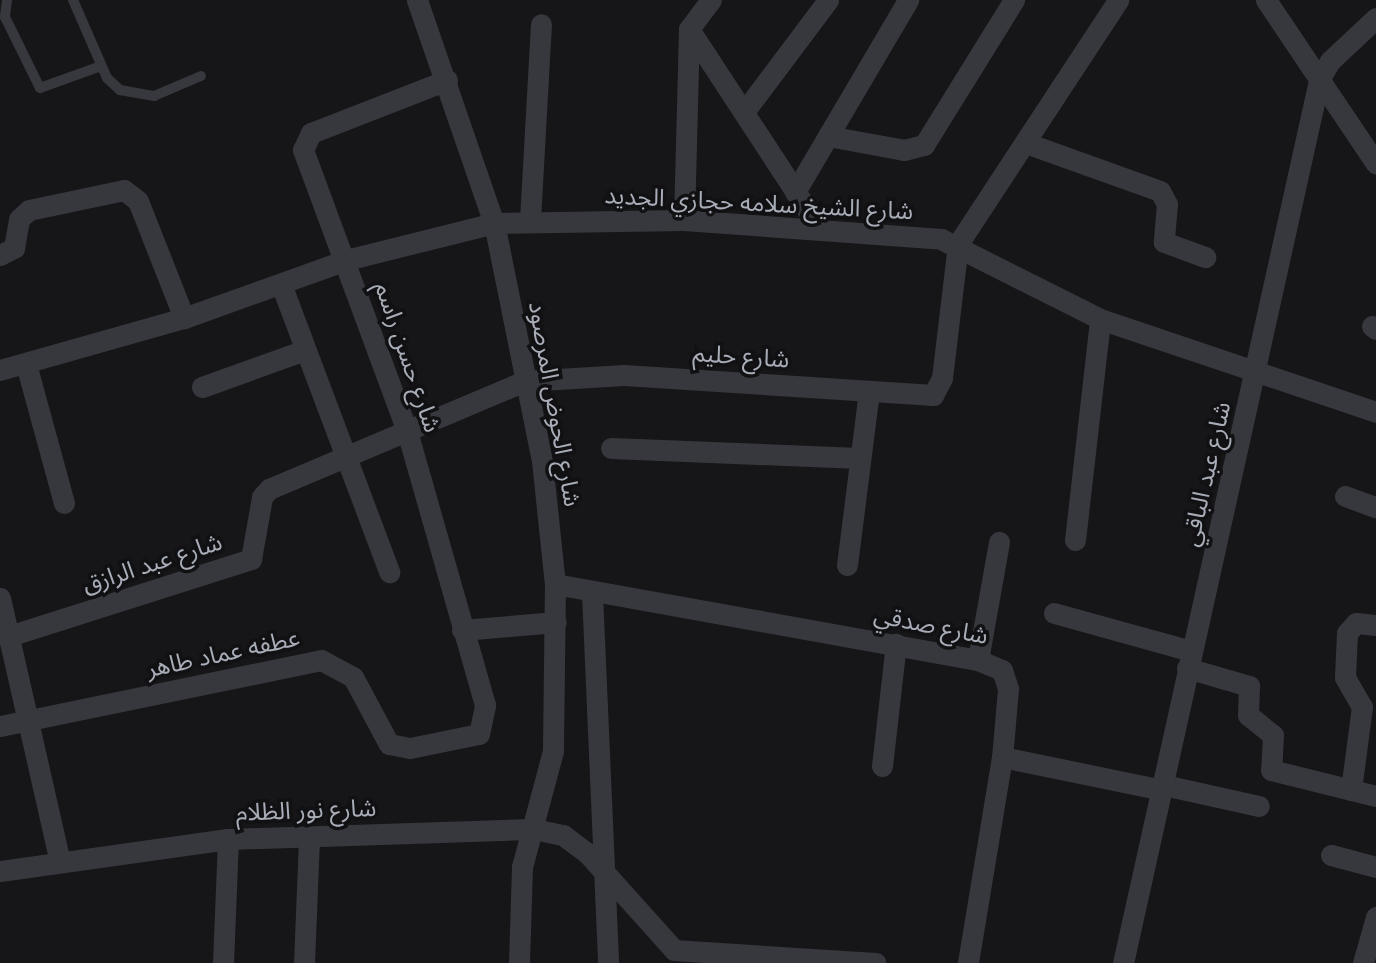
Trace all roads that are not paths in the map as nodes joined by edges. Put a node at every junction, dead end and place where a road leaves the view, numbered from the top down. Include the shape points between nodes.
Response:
1 (7, 0) edge
2 (73, 0) edge
3 (711, 0) edge
4 (828, 0) edge
5 (908, 0) edge
6 (1014, 0) edge
7 (1118, 0) edge
8 (1266, 0) edge
9 (418, 1) edge
10 (1376, 18) edge
11 (541, 24) dead end
12 (689, 29) junction
13 (101, 66) junction
14 (201, 76) dead end
15 (447, 80) junction
16 (1319, 80) junction
17 (744, 112) junction
18 (828, 136) junction
19 (1026, 143) junction
20 (1376, 164) edge
21 (795, 192) junction
22 (530, 220) junction
23 (684, 220) junction
24 (494, 223) junction
25 (820, 229) junction
26 (958, 244) junction
27 (0, 254) edge
28 (1205, 257) dead end
29 (346, 260) junction
30 (281, 284) junction
31 (184, 318) junction
32 (1100, 319) junction
33 (305, 350) junction
34 (26, 364) junction
35 (0, 370) edge
36 (1258, 371) junction
37 (526, 381) junction
38 (202, 387) dead end
39 (869, 391) junction
40 (1375, 407) edge
41 (407, 431) junction
42 (611, 449) dead end
43 (347, 454) junction
44 (859, 458) junction
45 (1345, 496) dead end
46 (64, 503) dead end
47 (1376, 507) edge
48 (1075, 540) dead end
49 (999, 542) dead end
50 (847, 565) dead end
51 (388, 572) dead end
52 (555, 584) junction
53 (592, 593) junction
54 (0, 598) edge
55 (1054, 613) dead end
56 (556, 622) junction
57 (1376, 625) edge
58 (462, 630) junction
59 (12, 635) junction
60 (896, 644) junction
61 (1189, 659) junction
62 (978, 660) junction
63 (1368, 702) edge
64 (24, 722) junction
65 (0, 726) edge
66 (471, 740) joint
67 (1002, 757) junction
68 (882, 766) dead end
69 (1163, 788) junction
70 (1351, 790) junction
71 (1376, 796) edge
72 (1259, 806) dead end
73 (534, 829) junction
74 (309, 836) junction
75 (228, 839) junction
76 (1331, 855) dead end
77 (60, 858) junction
78 (1376, 867) edge
79 (601, 870) junction
80 (0, 871) edge
81 (1376, 917) edge
82 (677, 957) edge
83 (836, 959) edge
84 (223, 963) edge
85 (304, 963) edge
86 (519, 963) edge
87 (608, 963) edge
88 (876, 963) edge
89 (968, 963) edge
90 (1123, 963) edge
91 (1363, 963) edge

1 - 13 lane via 5,17 40,88
2 - 13 lane
3 - 12 street
4 - 17 street
5 - 18 street
6 - 18 street via 924,145 904,150
7 - 19 street
8 - 16 street
9 - 15 street, شارع الحوض المرصود
10 - 16 street, شارع عبد الباقي via 1330,61
11 - 22 street
12 - 17 street
12 - 23 street
13 - 14 lane via 120,90 136,97
15 - 24 street, شارع الحوض المرصود
15 - 29 street, شارع حسن راسم via 306,138 303,150
16 - 20 street
16 - 36 street, شارع عبد الباقي
17 - 21 street
18 - 21 street
19 - 26 street
19 - 28 street via 1160,191 1167,204 1164,242
21 - 25 street
22 - 23 street, شارع الشيخ سلامه حجازي الجديد
22 - 24 street, شارع الشيخ سلامه حجازي الجديد
23 - 25 street, شارع الشيخ سلامه حجازي الجديد
24 - 29 street, شارع الشيخ سلامه حجازي الجديد
24 - 37 street, شارع الحوض المرصود
25 - 26 street, شارع الشيخ سلامه حجازي الجديد
26 - 32 street, شارع الشيخ سلامه حجازي الجديد via 1034,290
26 - 39 street, شارع حليم via 942,378 925,398
27 - 31 street via 14,248 19,219 29,210 106,190 132,194
29 - 30 street, شارع الشيخ سلامه حجازي الجديد
29 - 41 street, شارع حسن راسم
30 - 31 street, شارع الشيخ سلامه حجازي الجديد
30 - 33 street
31 - 34 street, شارع الشيخ سلامه حجازي الجديد
32 - 36 street, شارع الشيخ سلامه حجازي الجديد
32 - 48 street
33 - 38 street
33 - 43 street
34 - 35 street, شارع الشيخ سلامه حجازي الجديد
34 - 46 street
36 - 40 street, شارع الشيخ سلامه حجازي الجديد
36 - 61 street, شارع عبد الباقي
37 - 39 street, شارع حليم via 624,375
37 - 41 street, شارع عبد الرازق
37 - 52 street, شارع الحوض المرصود
39 - 44 street
41 - 43 street, شارع عبد الرازق
41 - 58 street, شارع حسن راسم
42 - 44 street
43 - 51 street
43 - 59 street, شارع عبد الرازق via 269,489 251,559
44 - 50 street
45 - 47 street
49 - 62 street
52 - 53 street, شارع صدقي
52 - 56 street, شارع الحوض المرصود
53 - 60 street, شارع صدقي
53 - 79 street
54 - 59 street
55 - 61 street
56 - 58 street
56 - 73 street, شارع الحوض المرصود via 553,751
57 - 63 street via 1356,623 1347,633 1345,677
58 - 66 street, شارع حسن راسم via 487,715
59 - 64 street
60 - 62 street, شارع صدقي
60 - 68 street
61 - 69 street, شارع عبد الباقي
61 - 70 street via 1249,686 1248,715 1273,735 1271,770
62 - 67 street, شارع صدقي via 994,664 1007,678
63 - 70 street
64 - 65 street
64 - 66 street, عطفه عماد طاهر via 320,660 353,677 389,744
64 - 77 street
67 - 69 street
67 - 89 street, شارع صدقي
69 - 72 street
69 - 90 street, شارع عبد الباقي
70 - 71 street
73 - 74 street, شارع نور الظلام
73 - 79 street, شارع نور الظلام via 563,835
73 - 86 street, شارع الحوض المرصود via 522,867
74 - 75 street, شارع نور الظلام
74 - 85 street
75 - 77 street, شارع نور الظلام
75 - 84 street
76 - 78 street
77 - 80 street, شارع نور الظلام
79 - 82 street, شارع نور الظلام
79 - 87 street
81 - 91 street
82 - 83 street
83 - 88 street

